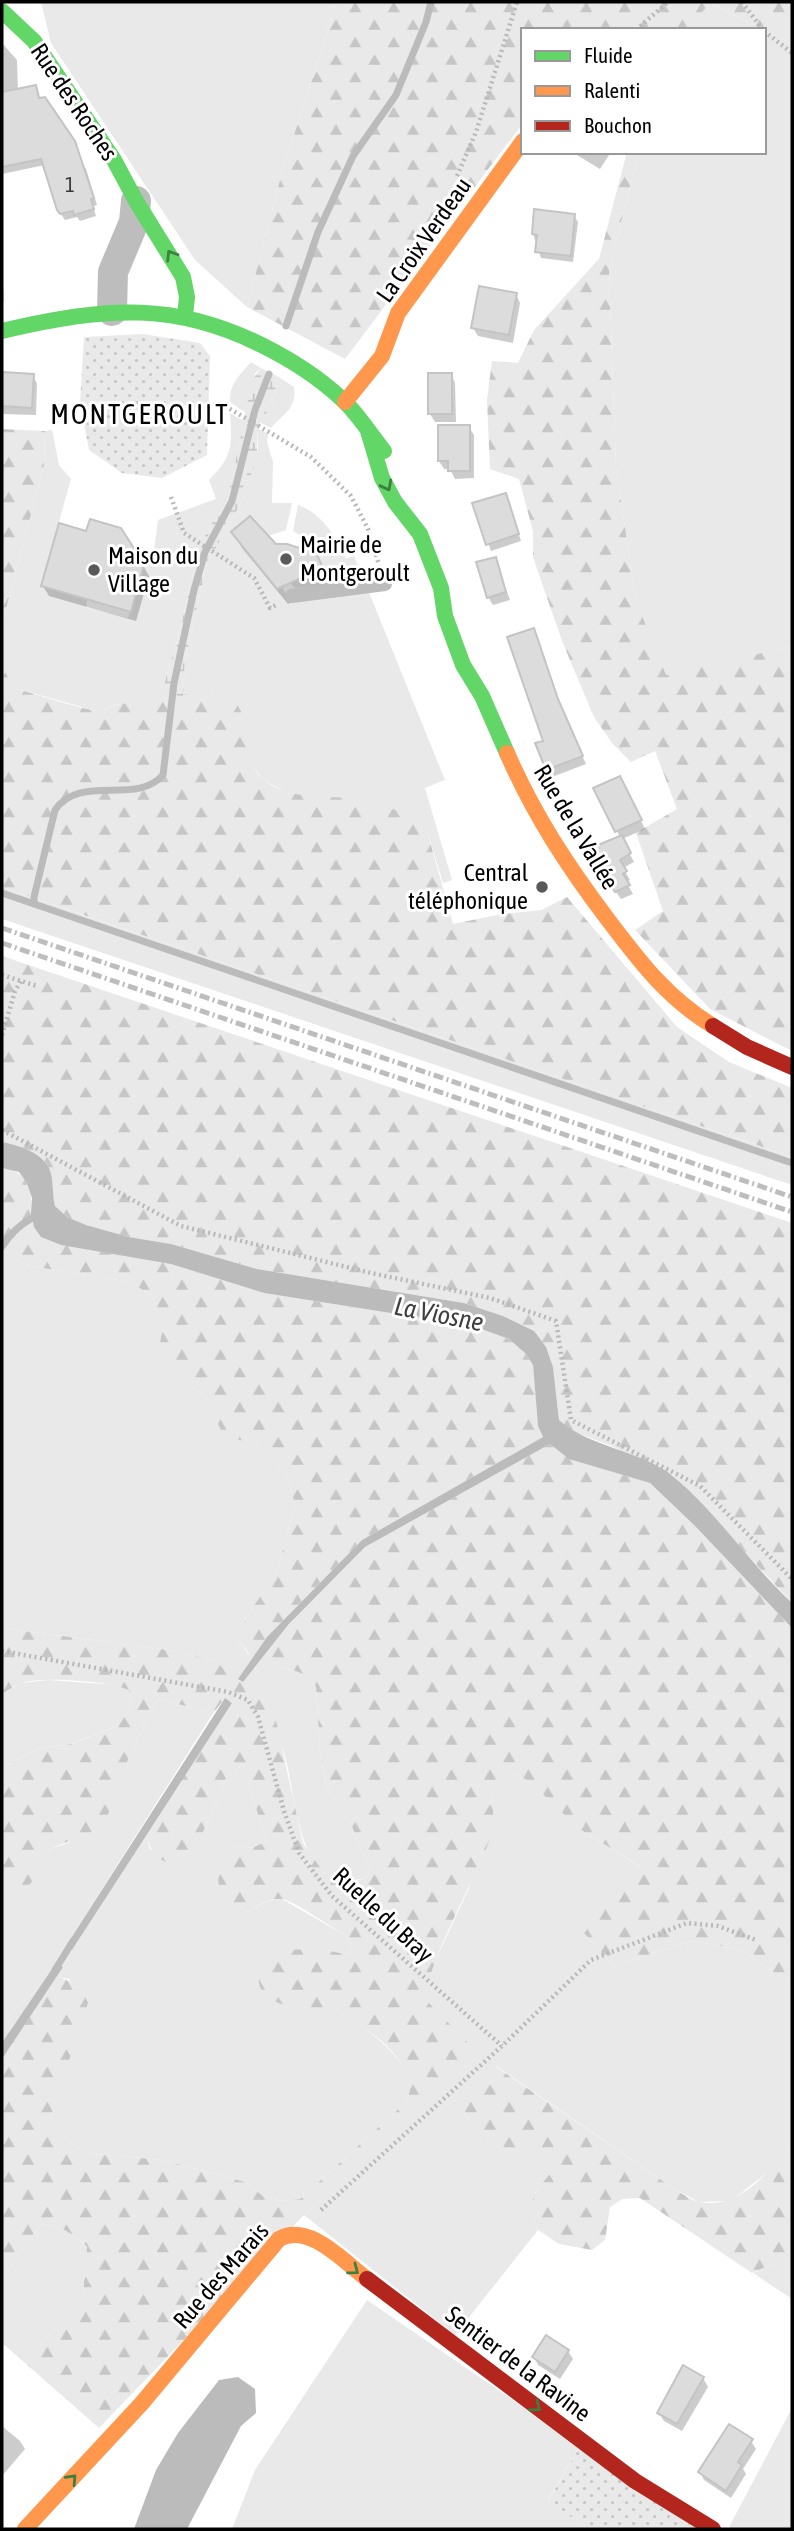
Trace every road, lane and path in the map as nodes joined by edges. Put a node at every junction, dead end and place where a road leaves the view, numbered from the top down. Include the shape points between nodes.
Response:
1 (517, 2) edge
2 (668, 2) edge
3 (742, 2) edge
4 (2, 11) edge
5 (638, 28) edge
6 (762, 28) edge
7 (766, 32) edge
8 (792, 53) edge
9 (476, 132) dead end
10 (521, 144) edge
11 (136, 201) junction
12 (112, 311) junction
13 (185, 316) junction
14 (2, 331) edge
15 (345, 402) junction
16 (225, 406) dead end
17 (368, 431) junction
18 (393, 463) dead end
19 (171, 496) dead end
20 (412, 498) dead end
21 (419, 534) junction
22 (380, 569) dead end
23 (384, 584) dead end
24 (292, 596) joint
25 (2, 975) edge
26 (21, 981) junction
27 (37, 986) dead end
28 (2, 1035) edge
29 (792, 1067) edge
30 (2, 1130) edge
31 (792, 1579) edge
32 (2, 1651) edge
33 (756, 1940) dead end
34 (502, 2046) junction
35 (298, 2232) junction
36 (25, 2529) edge
37 (713, 2529) edge

1 - 9 path
2 - 5 path
3 - 6 path
4 - 11 street, Rue des Roches via 34,41
7 - 8 path
10 - 15 street, La Croix Verdeau via 398,313 382,356
11 - 12 street via 134,222 113,272
13 -> 11 street, Rue des Roches via 183,277
12 - 13 street, Rue de la Vallée
12 - 14 street, Rue de la Vallée
13 - 15 street, Rue de la Vallée via 271,349
15 - 17 street, Rue de la Vallée
16 - 22 path via 311,457 351,496 368,529
17 - 18 street, Rue de la Vallée
17 -> 21 street, Rue de la Vallée via 382,478
19 - 24 path via 184,533 254,578 270,608
20 - 21 street, Rue de la Vallée
21 - 29 street, Rue de la Vallée via 435,570 463,665 482,696 533,809 581,887 651,976 678,1000 747,1047
23 - 24 lane
25 - 26 path
26 - 27 path
26 - 28 path
30 - 31 path via 181,1226 490,1298 556,1321 571,1420 700,1486
32 - 34 path, Ruelle du Bray via 229,1692 248,1700 258,1717 299,1853 332,1896
33 - 34 path via 718,1926 687,1923 591,1960
34 - 35 path, Rue des Marais
36 -> 35 street, Rue des Marais via 142,2403 279,2239
35 -> 37 street, Sentier de la Ravine via 326,2248 635,2481

